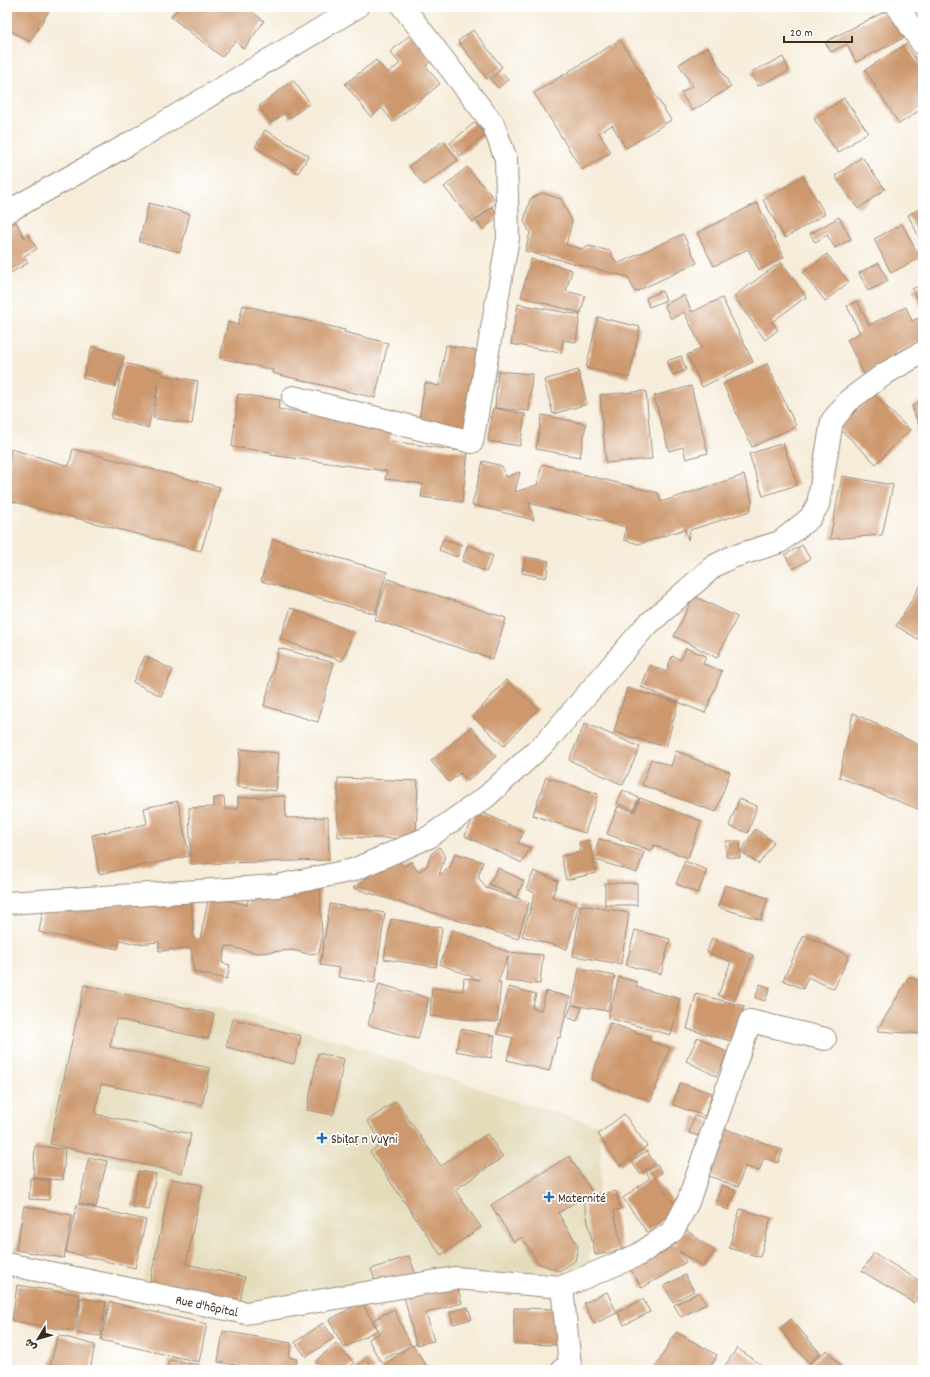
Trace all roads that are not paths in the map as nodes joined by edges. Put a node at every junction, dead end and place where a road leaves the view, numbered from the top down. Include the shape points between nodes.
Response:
1 (357, 7) edge
2 (403, 7) edge
3 (898, 7) edge
4 (923, 45) edge
5 (7, 212) edge
6 (923, 352) edge
7 (293, 397) dead end
8 (7, 903) edge
9 (825, 1039) dead end
10 (7, 1264) edge
11 (562, 1288) junction
12 (562, 1370) edge

1 - 5 street via 129,144
2 - 7 street via 493,124 506,159 508,238 472,442
3 - 4 street
6 - 8 street via 886,373 849,400 832,421 818,505 810,518 780,542 732,557 714,566 644,628 547,741 486,797 429,837 353,870 277,886
9 - 11 street via 750,1022 688,1202 673,1231 638,1255
10 - 11 street, Rue d'hôpital via 246,1313 455,1278
11 - 12 street via 570,1365

